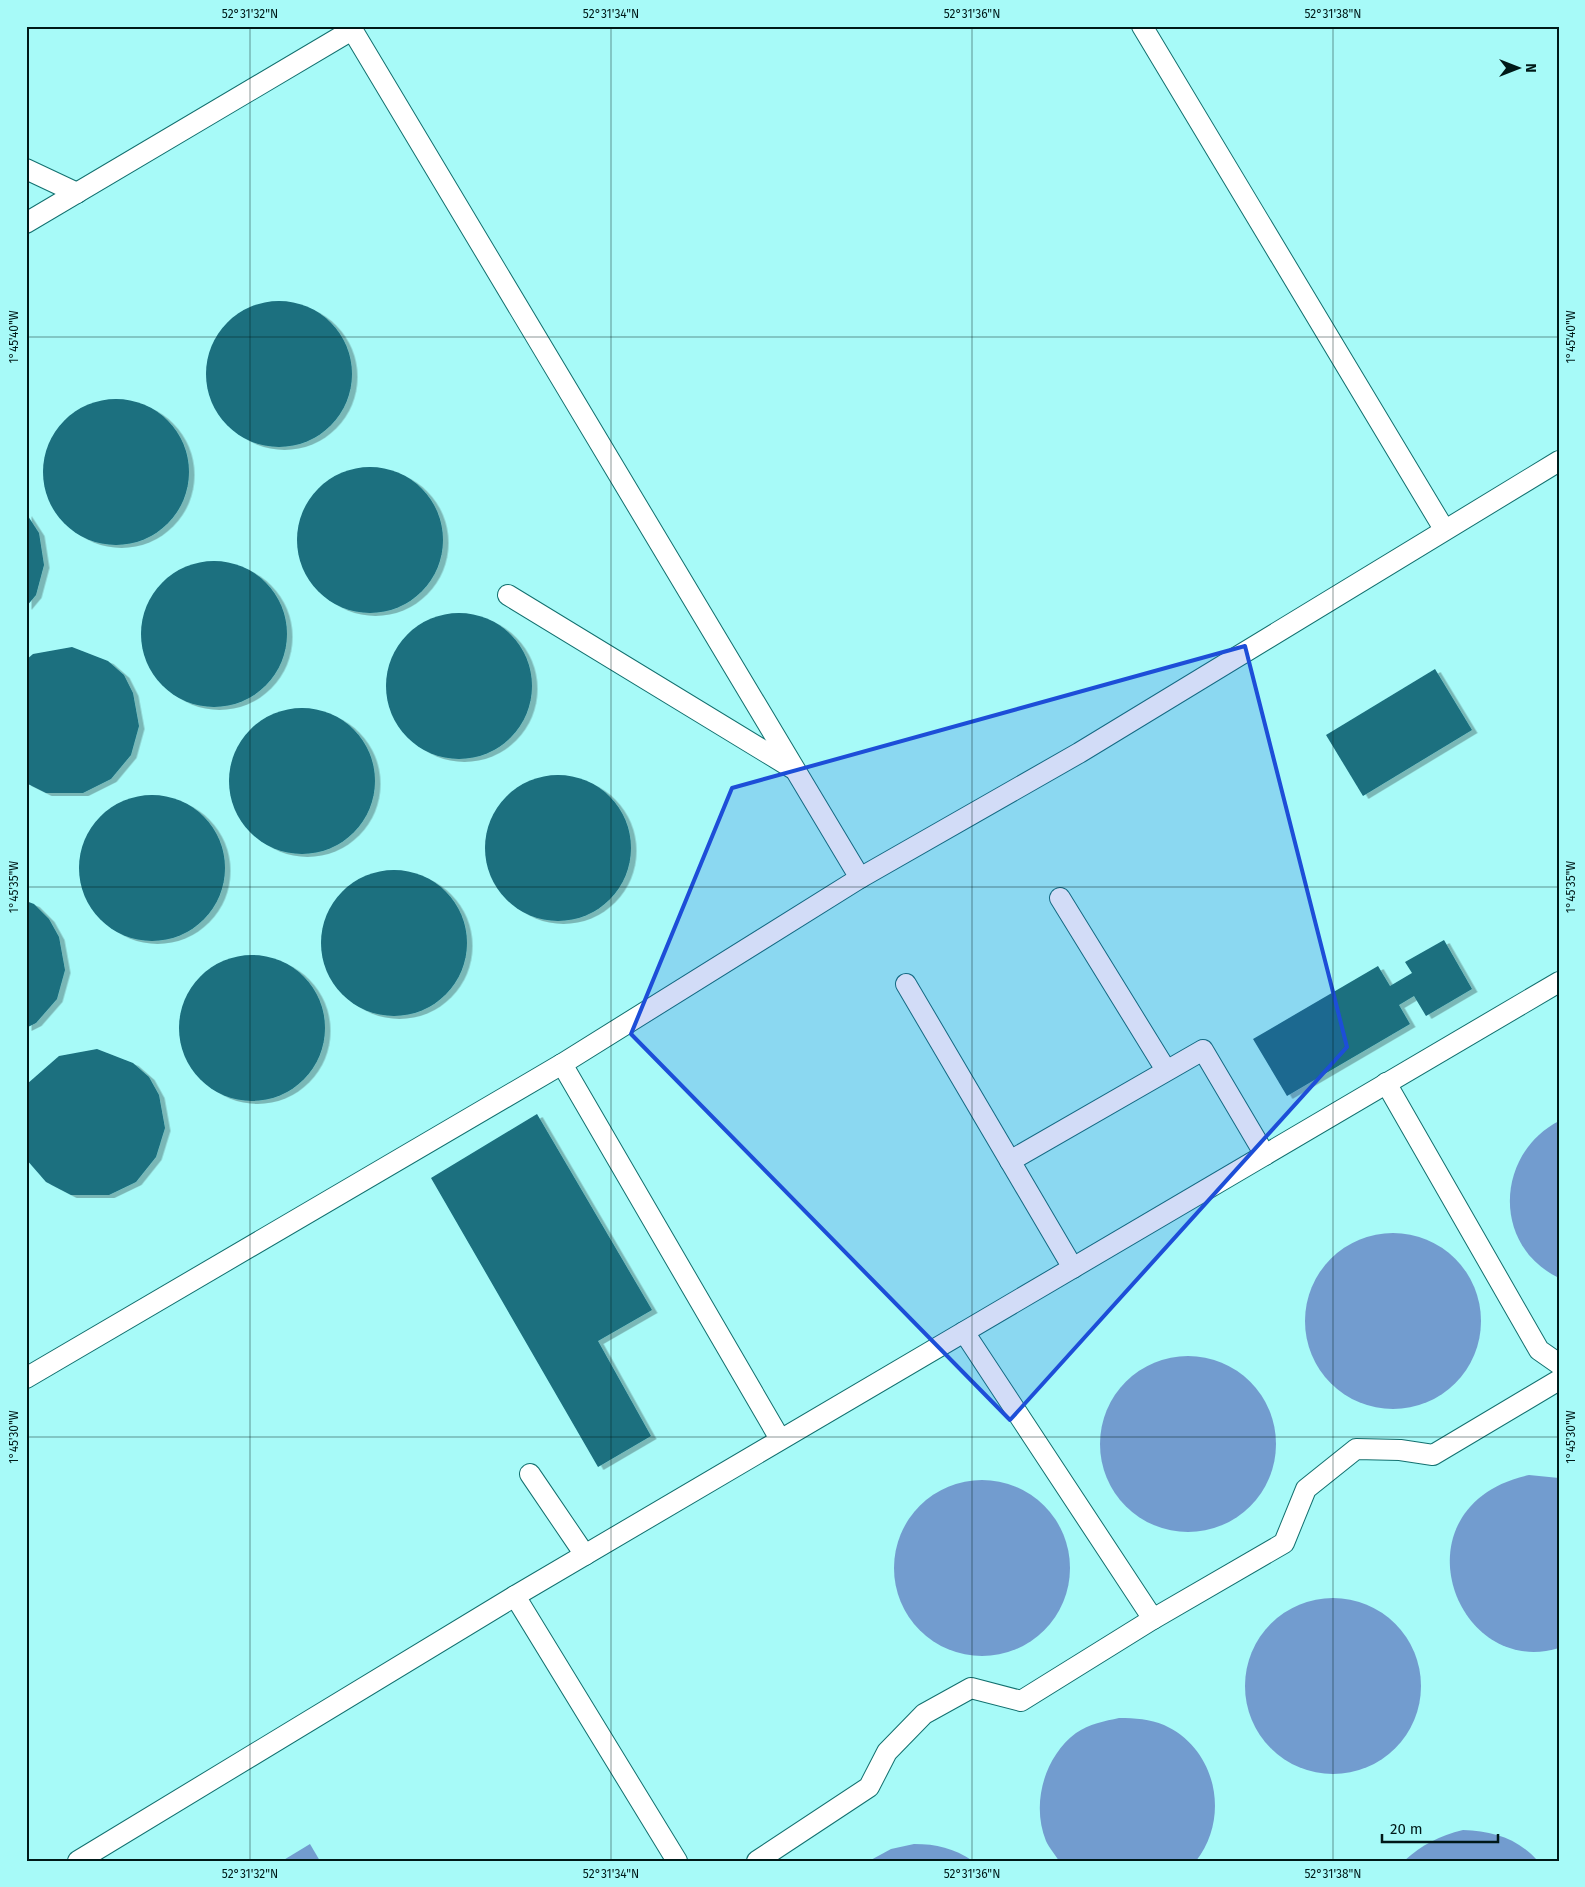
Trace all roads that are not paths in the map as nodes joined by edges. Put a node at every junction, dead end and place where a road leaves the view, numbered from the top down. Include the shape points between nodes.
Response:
1 (1142, 26) edge
2 (351, 28) edge
3 (26, 169) edge
4 (78, 193) junction
5 (26, 224) edge
6 (1559, 460) edge
7 (1444, 529) junction
8 (508, 595) dead end
9 (796, 770) junction
10 (860, 878) junction
11 (1060, 898) dead end
12 (1559, 982) edge
13 (906, 984) dead end
14 (562, 1064) junction
15 (1166, 1070) junction
16 (1386, 1083) junction
17 (1265, 1155) junction
18 (1010, 1161) junction
19 (1073, 1268) junction
20 (964, 1332) junction
21 (1559, 1364) edge
22 (26, 1378) edge
23 (1559, 1380) edge
24 (780, 1440) junction
25 (530, 1474) dead end
26 (585, 1555) junction
27 (515, 1596) junction
28 (1152, 1618) junction
29 (78, 1861) edge
30 (677, 1861) edge
31 (757, 1861) edge

1 - 7 lane
2 - 4 lane
2 - 9 lane
3 - 4 lane
4 - 5 lane
6 - 7 lane
7 - 10 lane via 1079,753
8 - 9 lane
9 - 10 lane
10 - 14 lane
11 - 15 lane
12 - 16 lane
13 - 18 lane
14 - 22 lane
14 - 24 lane
15 - 17 lane via 1202,1050
15 - 18 lane
16 - 17 lane
16 - 21 lane via 1539,1350
17 - 19 lane
18 - 19 lane
19 - 20 lane
20 - 24 lane
20 - 28 lane
23 - 28 lane via 1432,1454 1356,1449 1306,1489 1284,1543
24 - 26 lane
25 - 26 lane
26 - 27 lane
27 - 29 lane
27 - 30 lane
28 - 31 lane via 1021,1700 971,1688 924,1714 887,1752 869,1787

